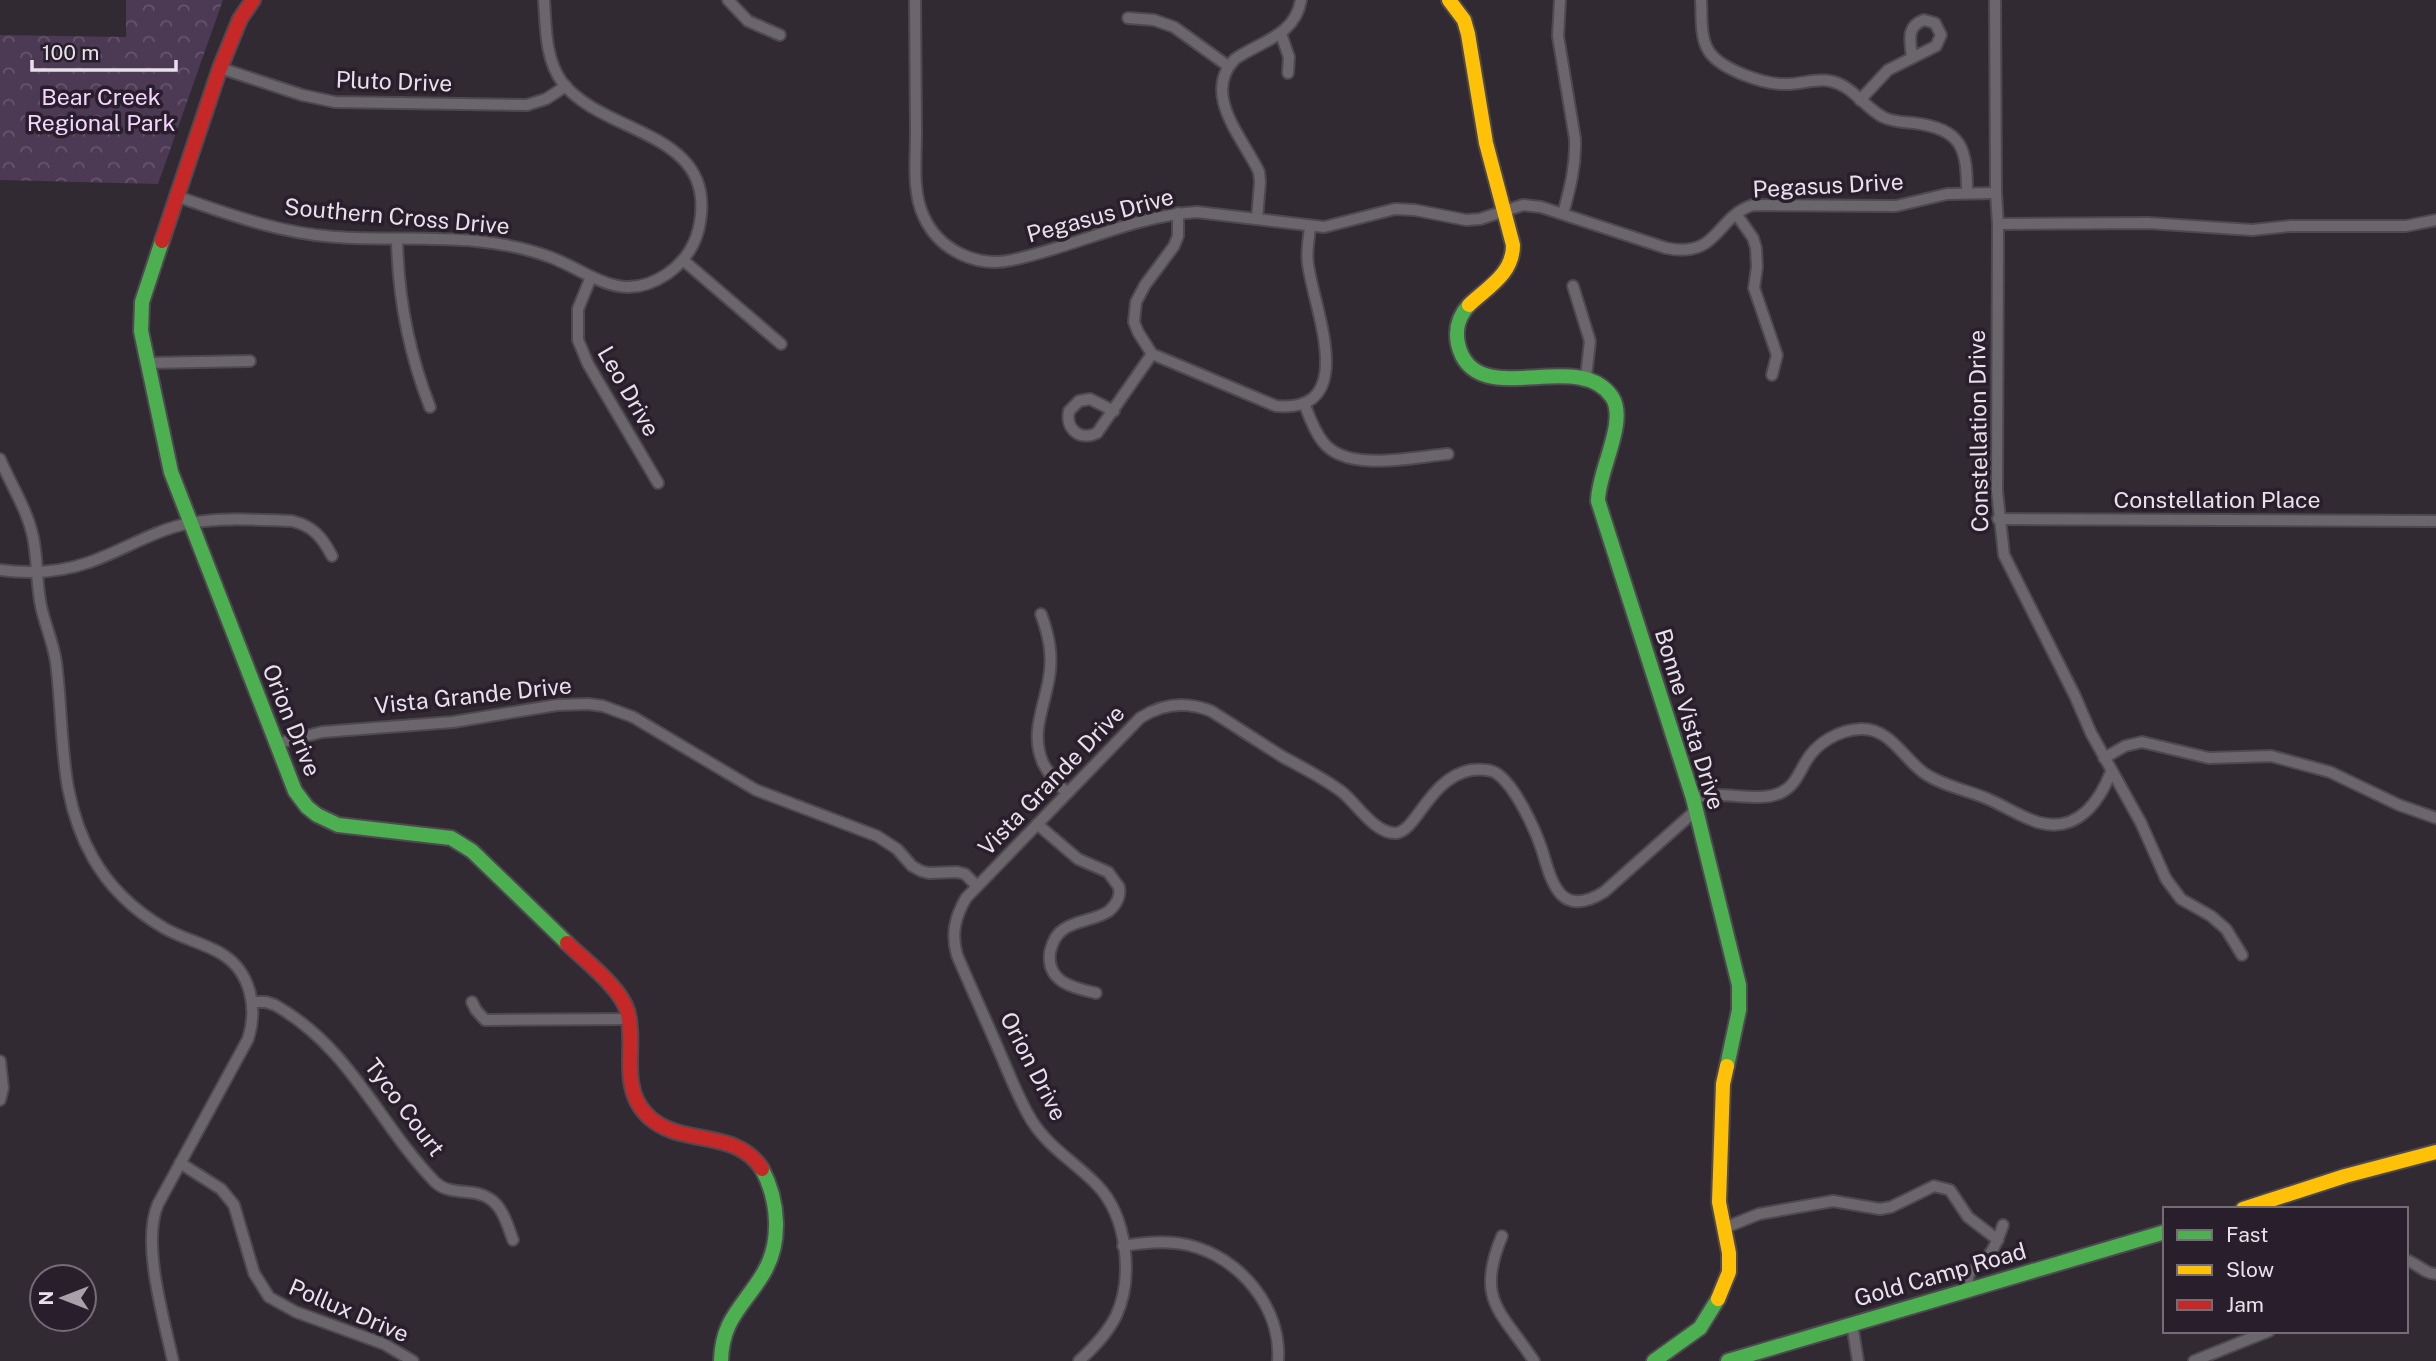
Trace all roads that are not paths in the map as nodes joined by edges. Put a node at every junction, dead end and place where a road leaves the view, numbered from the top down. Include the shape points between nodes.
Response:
1 (253, 0) edge
2 (544, 0) edge
3 (729, 0) edge
4 (915, 0) edge
5 (1301, 0) edge
6 (1448, 0) edge
7 (1560, 0) edge
8 (1701, 0) edge
9 (1995, 0) edge
10 (1128, 18) dead end
11 (1281, 34) junction
12 (780, 35) dead end
13 (1912, 57) dead end
14 (1228, 66) junction
15 (220, 68) junction
16 (1288, 74) dead end
17 (566, 86) junction
18 (1860, 100) junction
19 (1967, 193) junction
20 (1996, 193) junction
21 (176, 196) junction
22 (1504, 211) junction
23 (1178, 213) junction
24 (1563, 214) junction
25 (1737, 215) junction
26 (1257, 219) junction
27 (2436, 220) edge
28 (1998, 224) junction
29 (1310, 226) junction
30 (397, 239) junction
31 (683, 260) junction
32 (591, 277) junction
33 (1573, 286) dead end
34 (781, 344) dead end
35 (1152, 354) junction
36 (250, 361) dead end
37 (148, 363) junction
38 (1772, 375) dead end
39 (1586, 377) junction
40 (1304, 403) junction
41 (430, 407) dead end
42 (1114, 411) dead end
43 (1448, 454) dead end
44 (0, 459) edge
45 (658, 483) dead end
46 (1998, 519) junction
47 (2436, 521) edge
48 (191, 523) junction
49 (332, 556) dead end
50 (0, 570) edge
51 (38, 571) junction
52 (1041, 614) dead end
53 (275, 744) junction
54 (2104, 758) junction
55 (2111, 772) junction
56 (1067, 793) junction
57 (1694, 804) junction
58 (2436, 818) edge
59 (1037, 824) junction
60 (977, 886) junction
61 (2242, 955) dead end
62 (1096, 993) dead end
63 (253, 1002) junction
64 (472, 1002) dead end
65 (631, 1019) junction
66 (0, 1060) edge
67 (0, 1100) edge
68 (2436, 1152) edge
69 (180, 1163) junction
70 (2249, 1207) edge
71 (2003, 1225) dead end
72 (1724, 1228) junction
73 (2163, 1233) edge
74 (1502, 1236) dead end
75 (513, 1240) dead end
76 (1998, 1240) junction
77 (1123, 1246) junction
78 (2408, 1261) edge
79 (2436, 1275) edge
80 (1966, 1291) junction
81 (1852, 1324) junction
82 (2264, 1333) edge
83 (173, 1361) edge
84 (413, 1361) edge
85 (721, 1361) edge
86 (1079, 1361) edge
87 (1278, 1361) edge
88 (1534, 1361) edge
89 (1654, 1361) edge
90 (1728, 1361) edge
91 (1858, 1361) edge
92 (2194, 1361) edge

1 - 15 street, Orion Drive
2 - 17 street, Southern Cross Drive via 551,59
3 - 12 street via 748,21
4 - 23 street, Pegasus Drive via 917,188 923,217 938,239 971,258 999,262
5 - 11 street via 1295,19
6 - 22 street via 1464,20 1468,34 1487,150
7 - 24 street via 1558,36 1576,154
8 - 18 street via 1706,46 1724,65 1777,84 1834,82
9 - 20 street, Constellation Drive
10 - 14 street via 1164,23
11 - 14 street
11 - 16 street via 1289,57
13 - 18 street via 1881,75
14 - 26 street via 1223,103 1259,172
15 - 17 street, Pluto Drive via 348,103 527,105
15 - 21 street, Orion Drive
17 - 31 street, Southern Cross Drive via 584,101 667,146 688,165 702,212 696,237
18 - 19 street via 1884,118 1937,127 1955,137 1966,160
19 - 20 street, Pegasus Drive
19 - 25 street, Pegasus Drive via 1896,206 1760,204
20 - 28 street, Constellation Drive
21 - 30 street, Southern Cross Drive via 286,230
21 - 37 street, Orion Drive via 142,302 141,331
22 - 24 street, Pegasus Drive via 1523,205
22 - 29 street, Pegasus Drive via 1466,220 1395,209 1333,225
22 - 39 street via 1513,238 1512,259 1503,275 1459,317 1459,350 1475,371 1492,378
23 - 26 street, Pegasus Drive
23 - 35 street via 1174,246 1136,302 1135,322
24 - 25 street, Pegasus Drive via 1686,251 1706,244
25 - 38 street via 1756,248 1754,288 1777,355
26 - 29 street, Pegasus Drive
27 - 28 street via 2406,226 2252,230 2148,223
28 - 46 street, Constellation Drive
29 - 40 street via 1307,261 1328,363 1319,390
30 - 32 street, Southern Cross Drive via 502,244 538,253
30 - 41 street via 405,326
31 - 32 street, Southern Cross Drive via 663,277 640,286 618,287
31 - 34 street
32 - 45 street, Leo Drive via 578,309 578,340
33 - 39 street via 1590,341
35 - 40 street via 1265,403 1285,407
35 - 42 street
36 - 37 street
37 - 48 street, Orion Drive via 171,471
39 - 57 street, Bonne Vista Drive via 1604,387 1615,404 1617,425 1599,475 1598,501
40 - 43 street via 1323,442 1348,459
44 - 51 street via 29,523
46 - 47 street, Constellation Place
46 - 54 street, Constellation Drive via 2008,567
48 - 49 street via 292,521 317,533
48 - 51 street via 145,537 93,561
48 - 53 street, Orion Drive
50 - 51 street
51 - 63 street via 41,606 56,664 66,788 85,844 105,877 128,902 162,927 232,962
52 - 56 street via 1051,660 1037,722 1038,746 1045,766
53 - 60 street, Vista Grande Drive via 323,732 453,722 557,705 618,710 756,790 889,842 921,871 965,874
53 - 65 street, Orion Drive via 300,798 328,821 439,835 472,850 611,985
54 - 55 street, Constellation Drive
54 - 58 street via 2142,742 2209,758 2271,756 2330,772
55 - 57 street via 2089,810 2069,821 2042,824 1937,781 1880,732 1861,729 1826,740 1794,783 1780,793 1714,795
55 - 61 street, Constellation Drive via 2131,803 2165,879 2181,899 2226,929
56 - 57 street, Vista Grande Drive via 1140,718 1163,706 1188,704 1211,711 1327,782 1389,832 1407,829 1433,792 1455,775 1476,769 1494,772 1509,785 1523,809 1555,888 1577,901 1604,892
56 - 59 street, Vista Grande Drive
57 - 72 street, Bonne Vista Drive via 1739,985 1739,1010 1723,1084 1719,1202
59 - 60 street, Vista Grande Drive
59 - 62 street via 1078,859 1108,872 1119,887 1119,897 1110,910 1064,929 1051,947 1051,966 1060,981
60 - 77 street, Orion Drive via 957,917 953,935 957,955 1032,1122 1052,1147 1104,1193 1115,1213
63 - 69 street via 248,1039
63 - 75 street, Tyco Court via 280,1008 335,1051 361,1083 405,1157 443,1188 489,1198 499,1208
64 - 65 street via 485,1020
65 - 85 street via 630,1081 642,1109 674,1133 740,1147 758,1161 769,1181 774,1204 773,1252 765,1271 724,1328
66 - 67 street via 4,1088
68 - 70 street
69 - 83 street via 154,1213 150,1232
69 - 84 street, Pollux Drive via 220,1189 234,1205 254,1273 269,1297 296,1312 384,1344
71 - 76 street
72 - 76 street via 1759,1214 1833,1201 1891,1207 1934,1186 1950,1190 1968,1217
72 - 89 street, Bonne Vista Drive via 1730,1263 1718,1300 1700,1328
73 - 80 street, Gold Camp Road
74 - 88 street via 1491,1265 1492,1297
76 - 80 street via 1986,1260 1969,1273
77 - 86 street, Orion Drive via 1126,1274 1121,1303 1109,1328
77 - 87 street via 1186,1245 1237,1270 1269,1311 1278,1337
78 - 79 street
80 - 81 street, Gold Camp Road
81 - 90 street, Gold Camp Road
81 - 91 street
82 - 92 street

